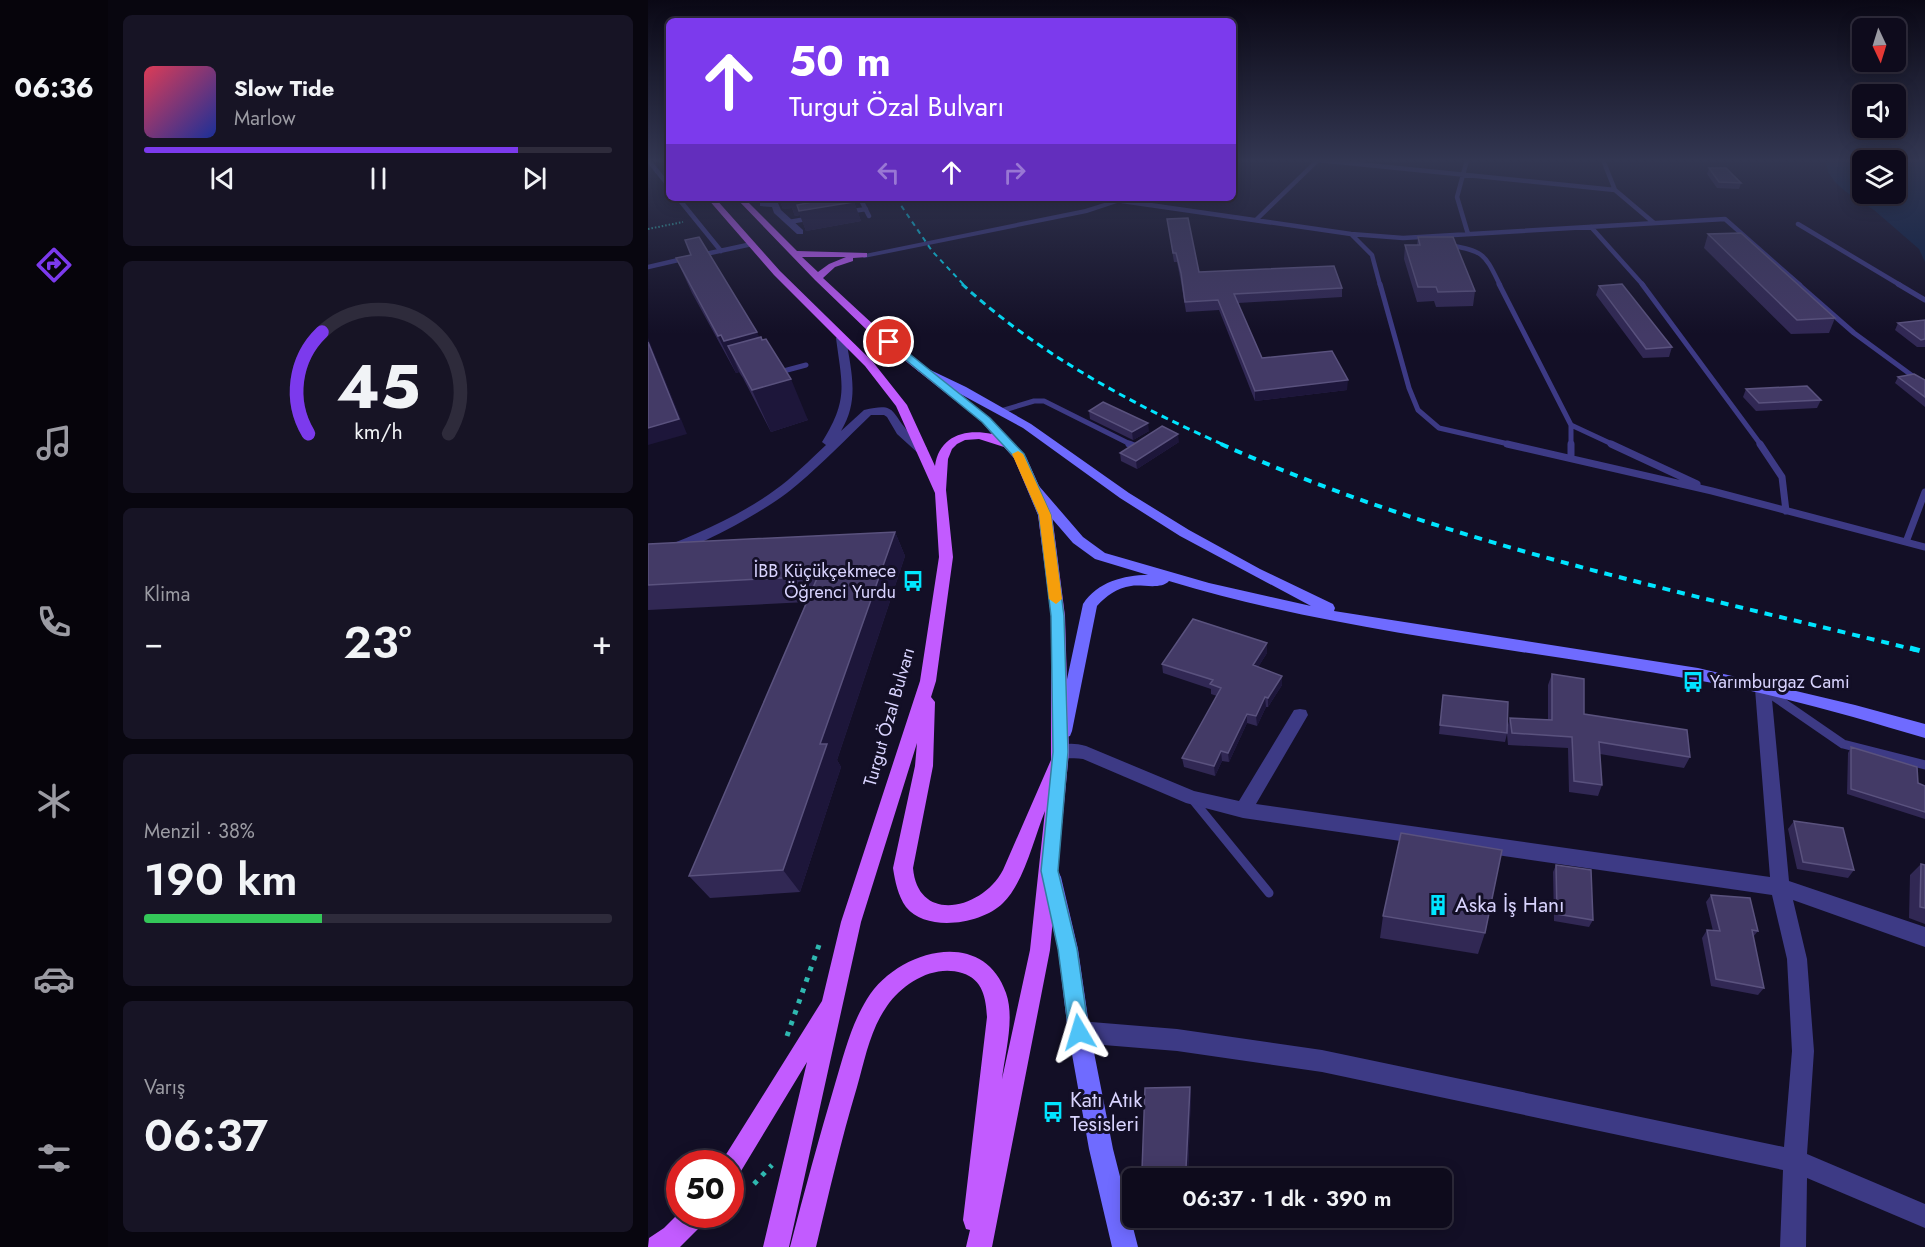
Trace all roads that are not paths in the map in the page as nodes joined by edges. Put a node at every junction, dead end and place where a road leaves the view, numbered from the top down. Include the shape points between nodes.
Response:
1 (695, 218) edge
2 (729, 218) edge
3 (761, 218) edge
4 (787, 218) edge
5 (813, 218) edge
6 (1051, 218) edge
7 (1252, 218) edge
8 (1463, 218) edge
9 (1648, 218) edge
10 (1257, 219) joint
11 (789, 222) junction
12 (1654, 223) junction
13 (1798, 224) dead end
14 (1591, 227) junction
15 (800, 232) edge
16 (1351, 234) junction
17 (1468, 234) junction
18 (1403, 238) junction
19 (752, 244) junction
20 (721, 251) junction
21 (796, 254) junction
22 (864, 255) junction
23 (648, 267) edge
24 (818, 278) junction
25 (1925, 300) edge
26 (841, 338) junction
27 (806, 365) dead end
28 (922, 369) junction
29 (773, 374) edge
30 (1925, 385) edge
31 (1001, 411) junction
32 (1571, 425) junction
33 (1141, 442) edge
34 (1134, 446) junction
35 (922, 451) junction
36 (1126, 451) edge
37 (1020, 457) junction
38 (1571, 458) junction
39 (815, 460) junction
40 (1033, 487) junction
41 (1712, 491) junction
42 (1925, 492) edge
43 (941, 493) junction
44 (1786, 511) junction
45 (1906, 542) junction
46 (1925, 547) edge
47 (648, 558) edge
48 (1208, 588) junction
49 (1355, 621) junction
50 (928, 681) junction
51 (1763, 688) junction
52 (1300, 714) dead end
53 (1925, 731) edge
54 (1060, 752) junction
55 (1925, 765) edge
56 (1192, 798) junction
57 (1243, 810) junction
58 (1049, 871) junction
59 (1780, 887) junction
60 (1269, 893) dead end
61 (1925, 937) edge
62 (835, 997) junction
63 (1079, 1032) junction
64 (741, 1150) edge
65 (1795, 1161) junction
66 (1925, 1216) edge
67 (682, 1228) edge
68 (658, 1247) edge
69 (776, 1247) edge
70 (803, 1247) edge
71 (973, 1247) edge
72 (979, 1247) edge
73 (1125, 1247) edge
74 (1793, 1247) edge

1 - 20 lane
2 - 19 main road, Turgut Özal Bulvarı
3 - 21 main road
4 - 11 street
5 - 11 lane
6 - 22 street
7 - 10 lane
8 - 17 lane
9 - 12 lane
10 - 16 lane
11 - 15 street
12 - 14 lane
12 - 30 lane via 1725,219 1854,333
13 - 25 lane
14 - 17 lane
14 - 44 lane via 1638,279 1764,449 1782,477
16 - 18 lane
16 - 38 lane via 1372,255 1418,410 1439,428
17 - 18 lane
18 - 32 lane via 1453,245 1485,256
19 - 20 lane
19 - 26 main road, Turgut Özal Bulvarı
20 - 23 lane
21 - 22 main road
21 - 24 main road
22 - 24 main road via 826,268
24 - 28 main road
26 - 35 main road, Turgut Özal Bulvarı via 886,383
26 - 39 street via 849,398 843,418
27 - 29 lane
28 - 31 street
28 - 37 main road via 986,420
31 - 34 lane via 1044,401
31 - 49 street via 1216,551
32 - 38 lane
32 - 41 lane
33 - 34 lane
34 - 36 lane
35 - 39 street via 901,431 892,414 877,411 862,416
35 - 43 main road, Turgut Özal Bulvarı
37 - 40 main road
37 - 43 main road via 991,435 958,438 943,454
38 - 41 lane
39 - 47 street via 768,500 697,539
40 - 48 street via 1078,540 1100,556
40 - 54 main road via 1045,515 1058,616
41 - 44 lane
42 - 45 lane
43 - 50 main road, Turgut Özal Bulvarı via 946,557
44 - 45 lane
45 - 46 lane
48 - 49 street
48 - 54 street via 1143,579 1100,592 1090,604 1085,620
49 - 51 street via 1643,664
50 - 54 main road via 924,766 903,884 913,902 929,911 949,914 971,910 995,897 1012,872
50 - 62 main road, Turgut Özal Bulvarı via 851,922
51 - 53 street
51 - 55 lane via 1843,744
51 - 59 street
52 - 57 street
54 - 56 street via 1086,753
54 - 58 main road
56 - 57 street
56 - 60 lane
57 - 59 street
58 - 63 street via 1068,949
58 - 72 main road via 1040,950
59 - 61 street
59 - 65 street via 1797,959 1802,1040
62 - 64 main road
62 - 69 main road, Turgut Özal Bulvarı
63 - 65 street via 1177,1040 1322,1061
63 - 73 street
65 - 66 street
65 - 74 street
67 - 68 main road
70 - 71 main road via 836,1119 869,1016 887,990 910,972 931,962 954,961 973,965 986,978 996,994 997,1006

